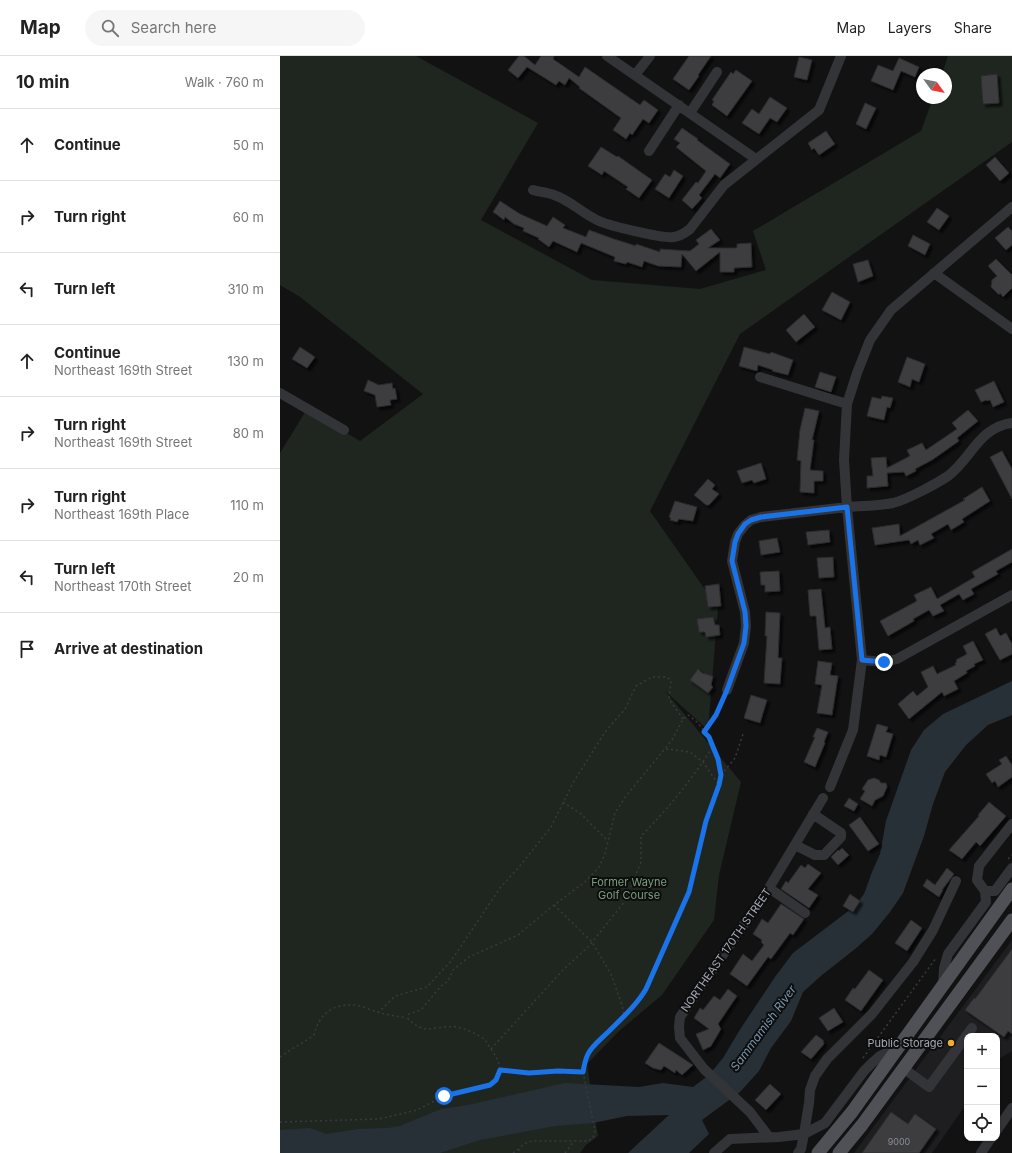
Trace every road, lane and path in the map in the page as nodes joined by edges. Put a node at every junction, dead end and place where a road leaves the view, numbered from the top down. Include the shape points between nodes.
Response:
1 (607, 56) edge
2 (650, 56) edge
3 (838, 57) edge
4 (717, 72) dead end
5 (635, 75) junction
6 (678, 105) junction
7 (690, 113) junction
8 (649, 151) dead end
9 (756, 159) junction
10 (533, 190) dead end
11 (1012, 207) edge
12 (934, 273) junction
13 (1012, 329) edge
14 (760, 377) dead end
15 (280, 393) edge
16 (848, 404) junction
17 (1012, 423) edge
18 (344, 430) dead end
19 (847, 507) junction
20 (1012, 595) edge
21 (862, 660) junction
22 (727, 690) joint
23 (682, 719) junction
24 (704, 732) junction
25 (743, 734) dead end
26 (712, 748) dead end
27 (666, 749) junction
28 (703, 762) junction
29 (721, 775) junction
30 (719, 785) junction
31 (830, 786) dead end
32 (823, 798) dead end
33 (563, 802) junction
34 (814, 814) junction
35 (1012, 824) edge
36 (608, 841) junction
37 (795, 845) junction
38 (1012, 868) edge
39 (956, 882) dead end
40 (769, 888) junction
41 (1012, 889) edge
42 (985, 891) junction
43 (554, 905) junction
44 (805, 913) dead end
45 (1012, 920) edge
46 (592, 942) junction
47 (937, 957) dead end
48 (943, 986) junction
49 (378, 1013) junction
50 (624, 1016) junction
51 (408, 1019) junction
52 (972, 1028) dead end
53 (901, 1046) junction
54 (491, 1049) junction
55 (280, 1057) edge
56 (860, 1061) dead end
57 (903, 1068) junction
58 (500, 1070) junction
59 (583, 1072) junction
60 (1012, 1108) edge
61 (852, 1112) junction
62 (280, 1122) edge
63 (1000, 1126) edge
64 (804, 1134) junction
65 (770, 1137) junction
66 (574, 1141) junction
67 (990, 1141) edge
68 (519, 1149) junction
69 (513, 1153) edge
70 (517, 1153) edge
71 (565, 1153) edge
72 (714, 1153) edge
73 (798, 1153) edge
74 (818, 1153) edge
75 (830, 1153) edge
76 (839, 1153) edge
77 (981, 1153) edge

1 - 5 street
2 - 5 street
3 - 9 street via 819,110
4 - 7 street
5 - 6 street
6 - 7 street
6 - 8 street
7 - 9 street
9 - 10 street via 724,185 690,229 673,238 609,224 553,194
11 - 12 street
12 - 13 street
12 - 16 street via 891,310 870,340
14 - 16 street
15 - 18 street
16 - 19 street via 844,460
17 - 19 street via 997,427 982,437 959,466 928,488 894,503
19 - 21 street
19 - 22 street via 761,517 745,524 738,534 732,561 746,626 744,643
20 - 21 street via 897,659 884,662
21 - 31 street via 853,730
22 - 24 path via 716,715
23 - 24 path via 688,715
23 - 27 path
23 - 33 path via 669,699 672,681 667,676 652,677 636,686 625,709 605,732
24 - 29 path via 709,737 718,759
25 - 29 path via 735,758
26 - 28 path
27 - 28 path via 690,752
27 - 36 path via 615,813
28 - 30 path
28 - 46 path via 660,817 641,836 641,862 626,901
29 - 30 path
30 - 50 path via 706,821 689,892 646,989
32 - 34 street, NORTHEAST 170TH STREET
33 - 36 path via 581,814
33 - 49 path via 551,827 500,888 451,961 428,987 395,996
34 - 37 street, NORTHEAST 170TH STREET
34 - 37 street via 841,833 841,837 824,855 815,855
35 - 42 street via 979,866 977,880
36 - 43 path via 599,867 585,882
37 - 40 street, NORTHEAST 170TH STREET
38 - 42 street via 995,891
39 - 64 street via 933,930 912,962 872,1014 827,1059 815,1076 810,1090
40 - 44 street
40 - 65 street, NORTHEAST 170TH STREET via 680,1017 679,1027 680,1038 704,1069 750,1112
41 - 48 main road
42 - 48 street via 986,902 948,954
43 - 46 path
43 - 51 path via 518,935 468,957 453,970 448,981 421,1010 409,1014
45 - 57 main road
46 - 50 path via 611,974
46 - 54 path
47 - 56 path
48 - 53 main road
49 - 51 path
49 - 55 path via 354,1005 339,1006 327,1011 317,1025 314,1035
50 - 59 path via 594,1045 584,1062
51 - 54 path via 428,1030 456,1026 485,1040
52 - 57 street via 929,1087
53 - 61 main road
53 - 64 street via 872,1063 825,1123
54 - 58 path
57 - 76 main road
58 - 59 path via 529,1073
58 - 62 path via 496,1080 490,1085 444,1096 417,1110 378,1119
59 - 66 path via 595,1131 593,1138 588,1141
60 - 63 street
61 - 74 main road
61 - 75 main road via 849,1128
64 - 65 street
64 - 73 street
65 - 72 street via 730,1139
66 - 68 path via 532,1141 523,1144
66 - 71 path
67 - 77 street
68 - 69 path
68 - 70 path

